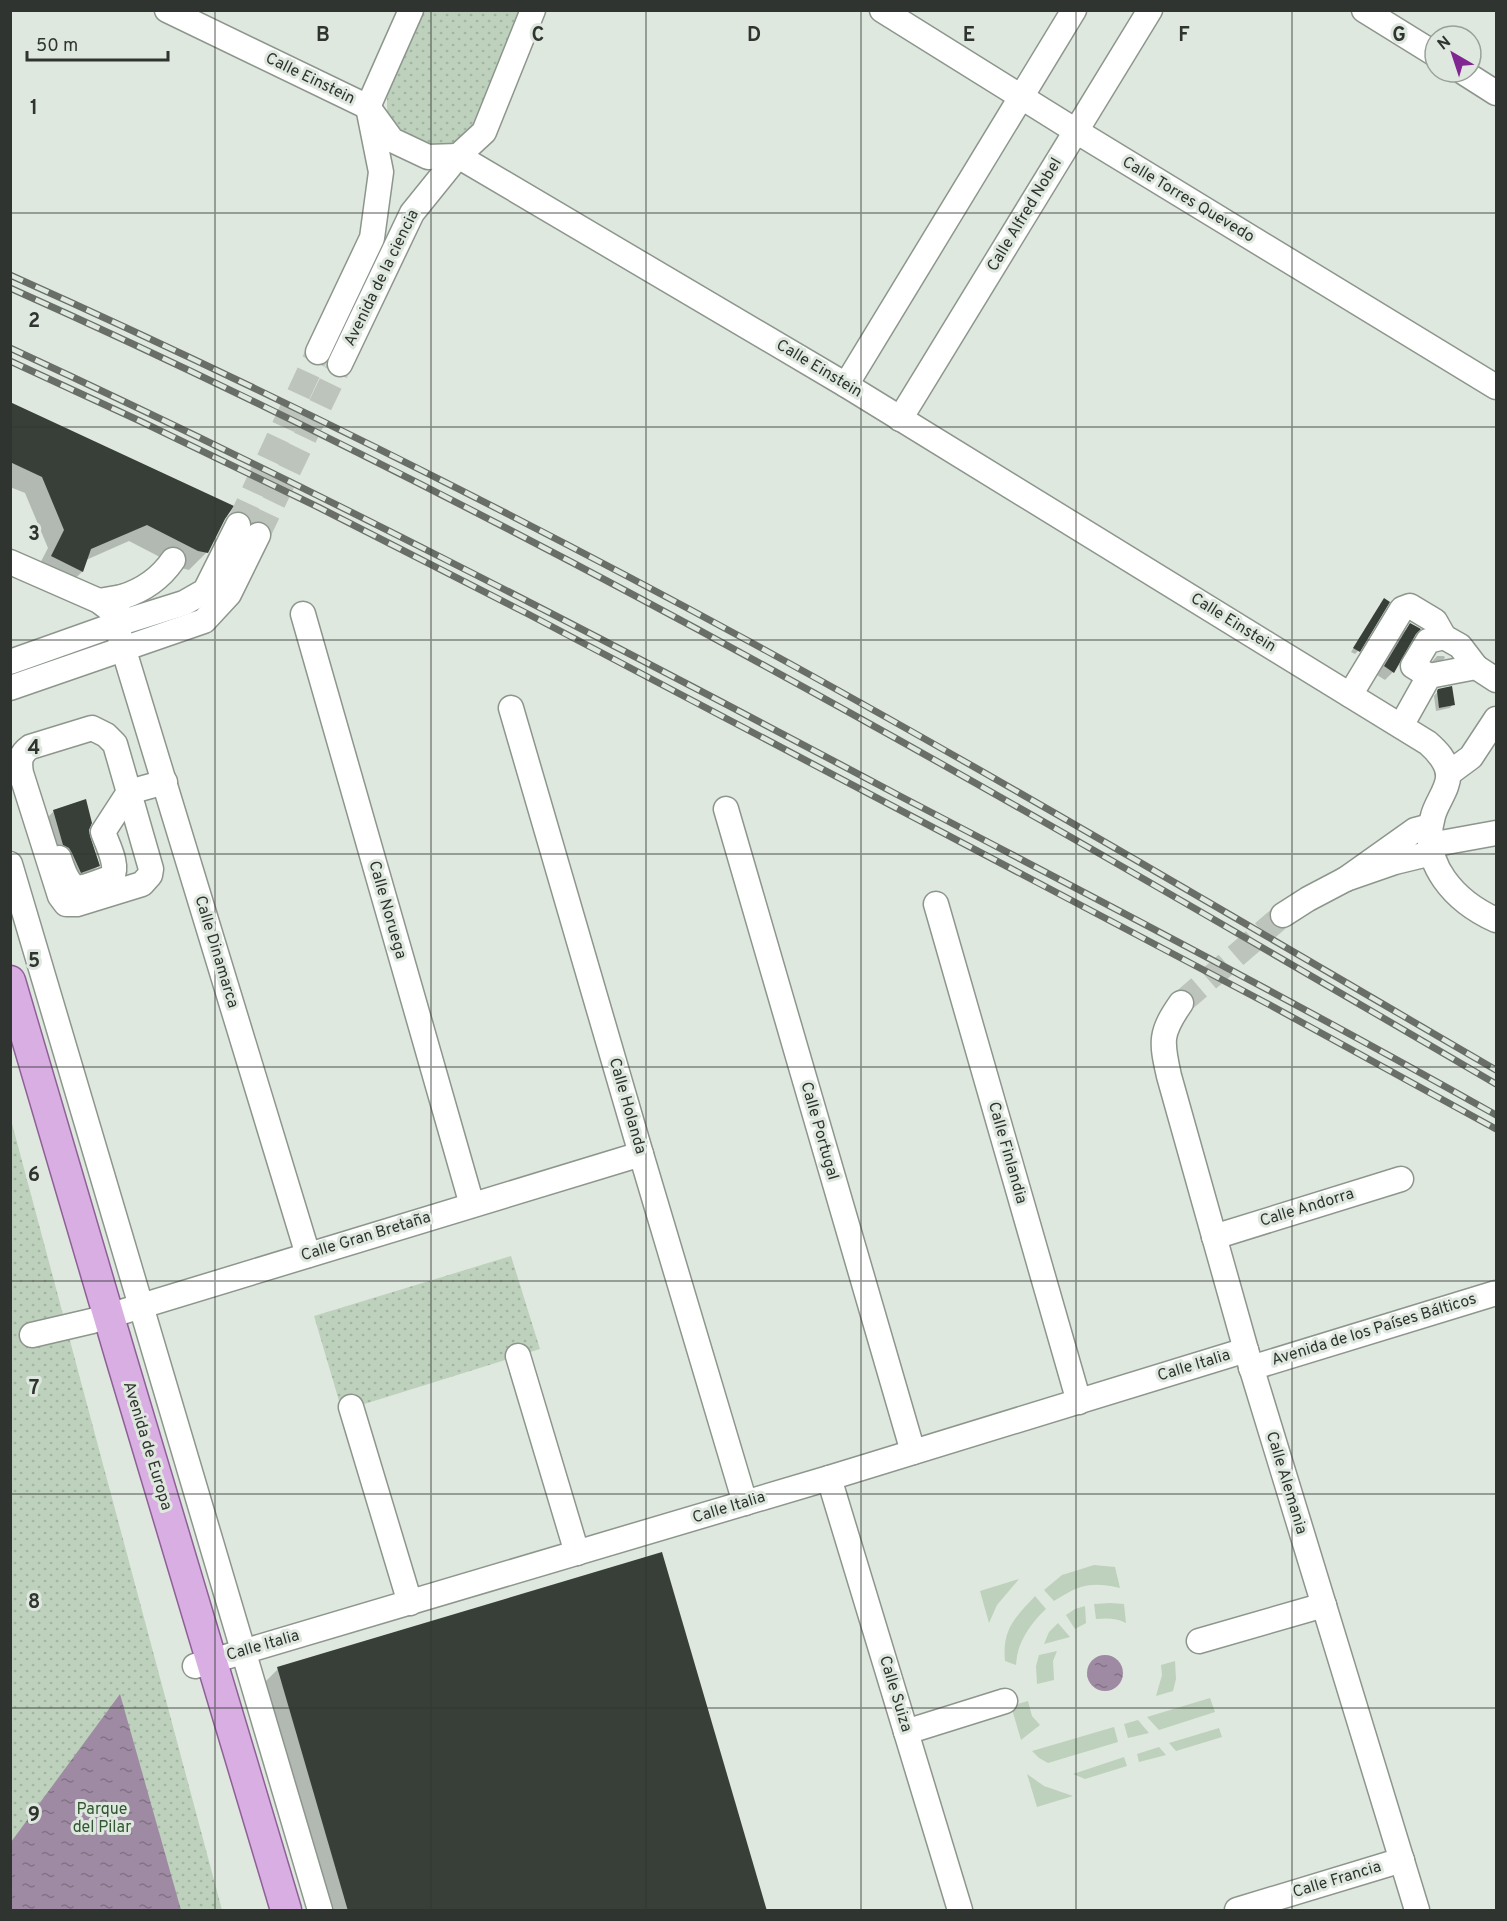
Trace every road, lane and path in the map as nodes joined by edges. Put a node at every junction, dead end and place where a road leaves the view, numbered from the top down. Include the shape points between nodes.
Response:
1 (167, 10) edge
2 (411, 10) edge
3 (533, 10) edge
4 (882, 10) edge
5 (1074, 10) edge
6 (1150, 10) edge
7 (1365, 10) edge
8 (1423, 46) edge
9 (1482, 84) edge
10 (1497, 93) edge
11 (1021, 96) junction
12 (368, 107) junction
13 (1076, 131) junction
14 (458, 156) junction
15 (318, 352) tunnel mouth
16 (340, 364) tunnel mouth
17 (846, 386) junction
18 (1497, 387) edge
19 (900, 419) junction
20 (173, 560) dead end
21 (10, 562) edge
22 (112, 608) junction
23 (303, 614) dead end
24 (1444, 637) junction
25 (124, 648) junction
26 (10, 662) edge
27 (1476, 667) junction
28 (1429, 676) junction
29 (1497, 680) edge
30 (10, 688) edge
31 (1350, 695) junction
32 (511, 708) dead end
33 (1497, 719) edge
34 (1401, 726) junction
35 (1448, 774) junction
36 (165, 782) junction
37 (129, 792) junction
38 (726, 809) dead end
39 (1497, 833) edge
40 (1431, 842) junction
41 (43, 843) junction
42 (10, 864) edge
43 (936, 904) dead end
44 (1283, 915) tunnel mouth
45 (1497, 920) edge
46 (10, 981) edge
47 (1181, 1003) tunnel mouth
48 (10, 1053) edge
49 (641, 1154) junction
50 (1401, 1179) dead end
51 (472, 1205) junction
52 (1214, 1237) junction
53 (308, 1255) junction
54 (1497, 1293) edge
55 (140, 1306) junction
56 (100, 1318) junction
57 (32, 1335) dead end
58 (518, 1356) dead end
59 (1248, 1359) junction
60 (1079, 1402) junction
61 (351, 1407) dead end
62 (913, 1452) junction
63 (829, 1478) junction
64 (745, 1503) junction
65 (578, 1553) junction
66 (410, 1603) junction
67 (1324, 1605) junction
68 (1199, 1641) dead end
69 (244, 1652) junction
70 (203, 1664) junction
71 (1005, 1701) dead end
72 (906, 1732) junction
73 (1402, 1860) junction
74 (268, 1911) edge
75 (286, 1911) edge
76 (320, 1911) edge
77 (960, 1911) edge
78 (1237, 1911) edge
79 (1417, 1911) edge

1 - 12 street, Calle Einstein
2 - 12 street
3 - 14 street, Avenida de la ciencia via 484,132
4 - 11 street, Calle Torres Quevedo
5 - 11 street
6 - 13 street, Calle Alfred Nobel
7 - 8 street
9 - 10 street
11 - 13 street, Calle Torres Quevedo
11 - 17 street
12 - 14 street, Calle Einstein via 392,140 428,157
12 - 15 street, Avenida de la ciencia via 381,172 372,238
13 - 18 street, Calle Torres Quevedo
13 - 19 street, Calle Alfred Nobel
14 - 16 street, Avenida de la ciencia via 412,213
14 - 17 street, Calle Einstein
17 - 19 street, Calle Einstein
19 - 31 street, Calle Einstein
20 - 22 street via 152,583
21 - 22 street
22 - 25 street, Calle Dinamarca
22 - 25 street via 184,603 205,591 248,530 229,594 204,621
22 - 26 street
23 - 51 street, Calle Noruega
24 - 27 street via 1460,646
24 - 28 street via 1428,641 1413,666
24 - 31 street via 1435,621 1410,606 1402,609
25 - 30 street
25 - 36 street, Calle Dinamarca
27 - 28 street
27 - 29 street
28 - 34 street
31 - 34 street, Calle Einstein
32 - 49 street, Calle Holanda
33 - 35 street via 1471,757
34 - 35 street, Calle Einstein via 1438,753
35 - 40 street via 1437,803
36 - 37 street
36 - 53 street, Calle Dinamarca
37 - 41 street via 103,832 114,865 112,877 85,886 70,884 57,851
37 - 41 street via 150,869 142,884 66,904
37 - 41 street via 115,744 98,730 92,728 30,747 19,762
38 - 62 street, Calle Portugal
39 - 40 street
40 - 44 street via 1415,830 1346,879
40 - 45 street via 1438,868 1463,901
42 - 55 street
43 - 60 street, Calle Finlandia
46 - 56 main road, Avenida de Europa
47 - 52 street, Calle Alemania via 1163,1035 1164,1053
48 - 56 main road, Avenida de Europa
49 - 51 street, Calle Gran Bretaña
49 - 64 street, Calle Holanda
50 - 52 street, Calle Andorra
51 - 53 street, Calle Gran Bretaña
52 - 59 street, Calle Alemania
53 - 55 street, Calle Gran Bretaña
54 - 59 street, Avenida de los Países Bálticos
55 - 56 street, Calle Gran Bretaña
55 - 69 street
56 - 57 street, Calle Gran Bretaña
56 - 70 main road, Avenida de Europa
58 - 65 street
59 - 60 street, Calle Italia
59 - 67 street, Calle Alemania
60 - 62 street, Calle Italia
61 - 66 street
62 - 63 street, Calle Italia
63 - 64 street, Calle Italia
63 - 72 street, Calle Suiza
64 - 65 street, Calle Italia
65 - 66 street, Calle Italia
66 - 69 street, Calle Italia
67 - 68 street
67 - 73 street, Calle Alemania
69 - 70 street, Calle Italia
69 - 76 street
70 - 74 main road, Avenida de Europa
70 - 75 main road, Avenida de Europa
71 - 72 street
72 - 77 street, Calle Suiza
73 - 78 street, Calle Francia
73 - 79 street, Calle Alemania

